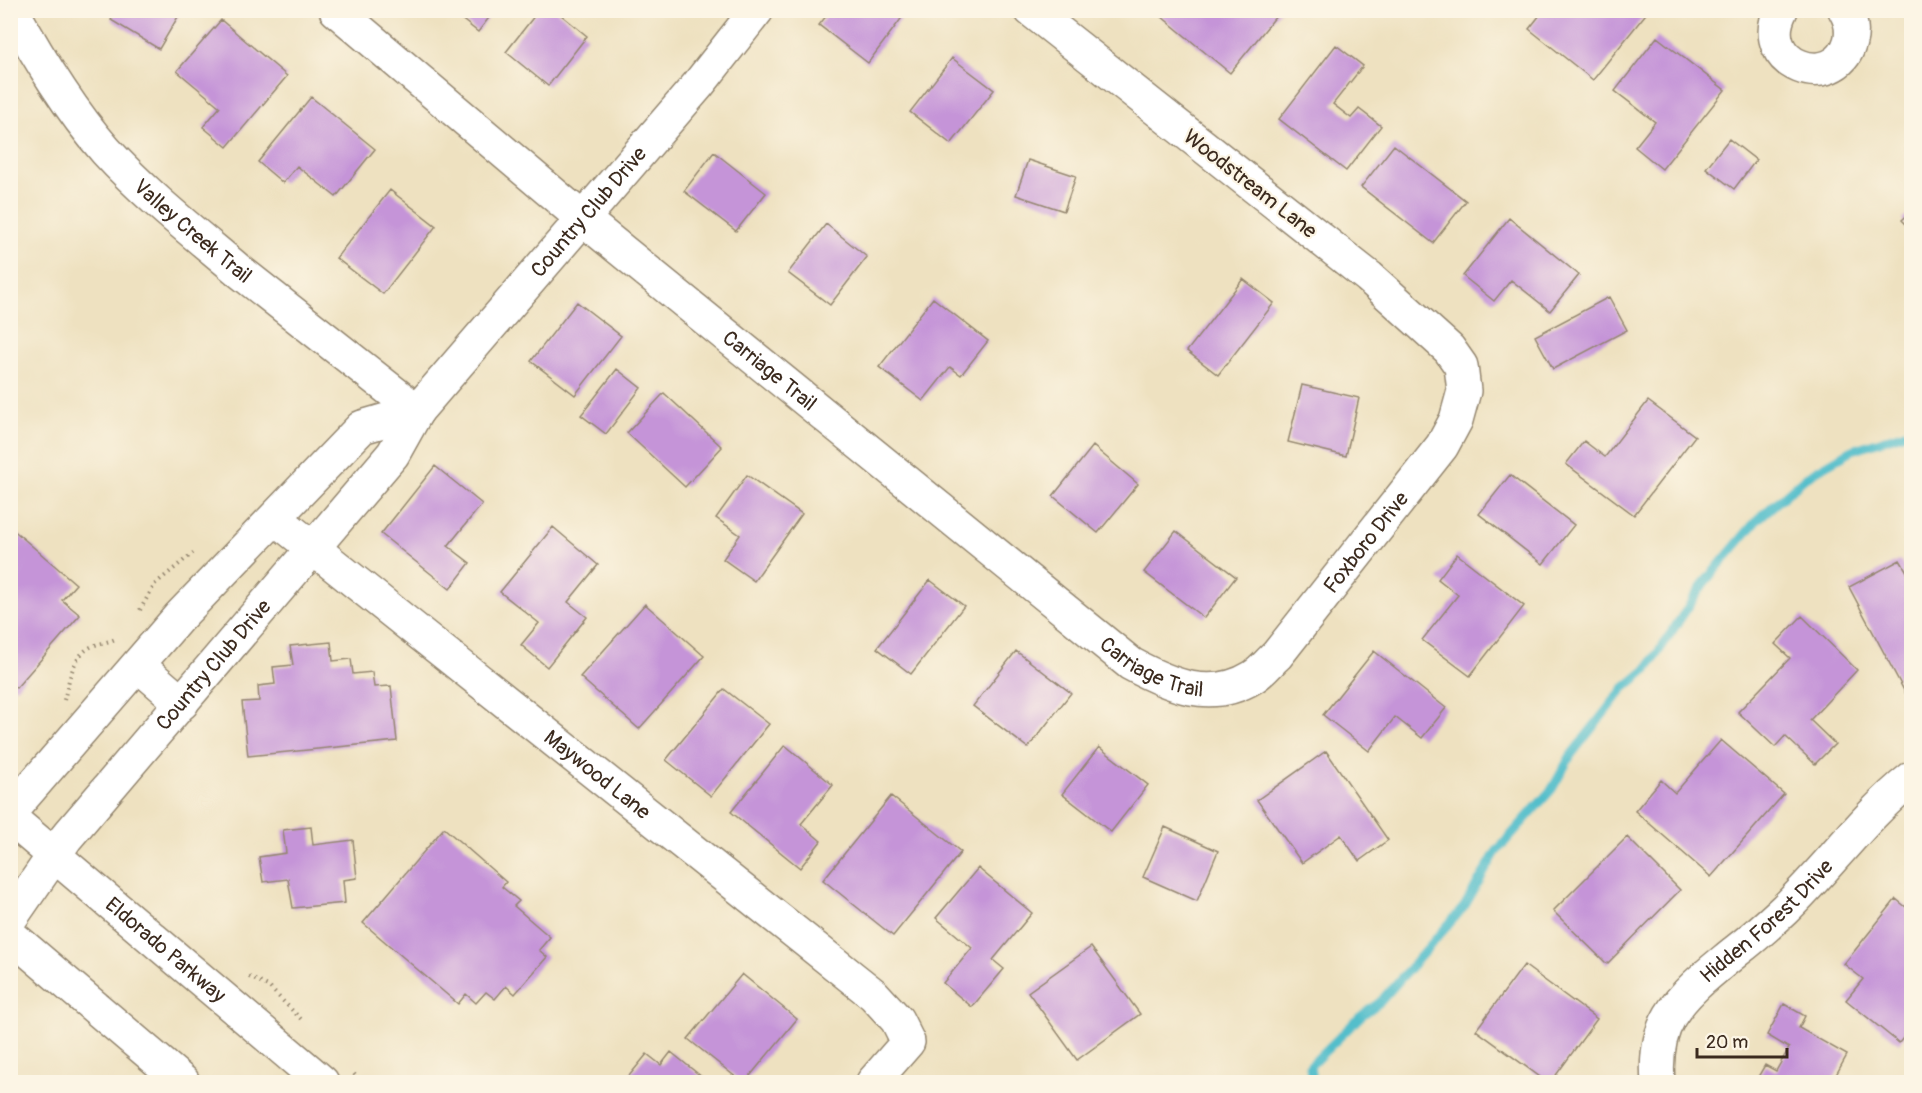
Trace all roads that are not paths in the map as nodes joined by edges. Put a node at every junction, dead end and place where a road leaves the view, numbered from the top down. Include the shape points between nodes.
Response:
1 (12, 10) edge
2 (336, 10) edge
3 (758, 10) edge
4 (1031, 10) edge
5 (1781, 10) edge
6 (1845, 10) edge
7 (584, 219) junction
8 (1461, 366) joint
9 (417, 411) junction
10 (275, 518) junction
11 (313, 549) junction
12 (138, 665) junction
13 (1224, 689) joint
14 (182, 703) junction
15 (1911, 778) edge
16 (10, 812) edge
17 (10, 818) edge
18 (53, 855) junction
19 (10, 919) edge
20 (10, 935) edge
21 (183, 1083) edge
22 (322, 1083) edge
23 (873, 1083) edge
24 (1658, 1083) edge

1 - 9 street, Valley Creek Trail via 39,58 84,123 138,182 197,236
2 - 7 street, Carriage Trail
3 - 7 street, Country Club Drive
4 - 8 street, Woodstream Lane via 1369,277 1449,349
5 - 6 street via 1775,28 1778,48 1791,62 1808,69 1833,65 1846,51 1851,33
7 - 9 street, Country Club Drive
7 - 13 street, Carriage Trail via 1131,664 1163,681 1191,689
8 - 13 street, Foxboro Drive via 1464,390 1456,420 1442,446 1277,655 1254,677
9 - 10 street via 362,427
9 - 11 street, Country Club Drive via 393,454
10 - 11 street, Maywood Lane
10 - 12 street
11 - 14 street, Country Club Drive
11 - 23 street, Maywood Lane via 867,989 892,1014 908,1042
12 - 14 street
12 - 16 street
14 - 18 street, Country Club Drive
15 - 24 street, Hidden Forest Drive via 1786,907 1678,1004 1658,1044
17 - 18 street, Eldorado Parkway
18 - 19 street, Country Club Drive
18 - 22 street, Eldorado Parkway
20 - 21 street

